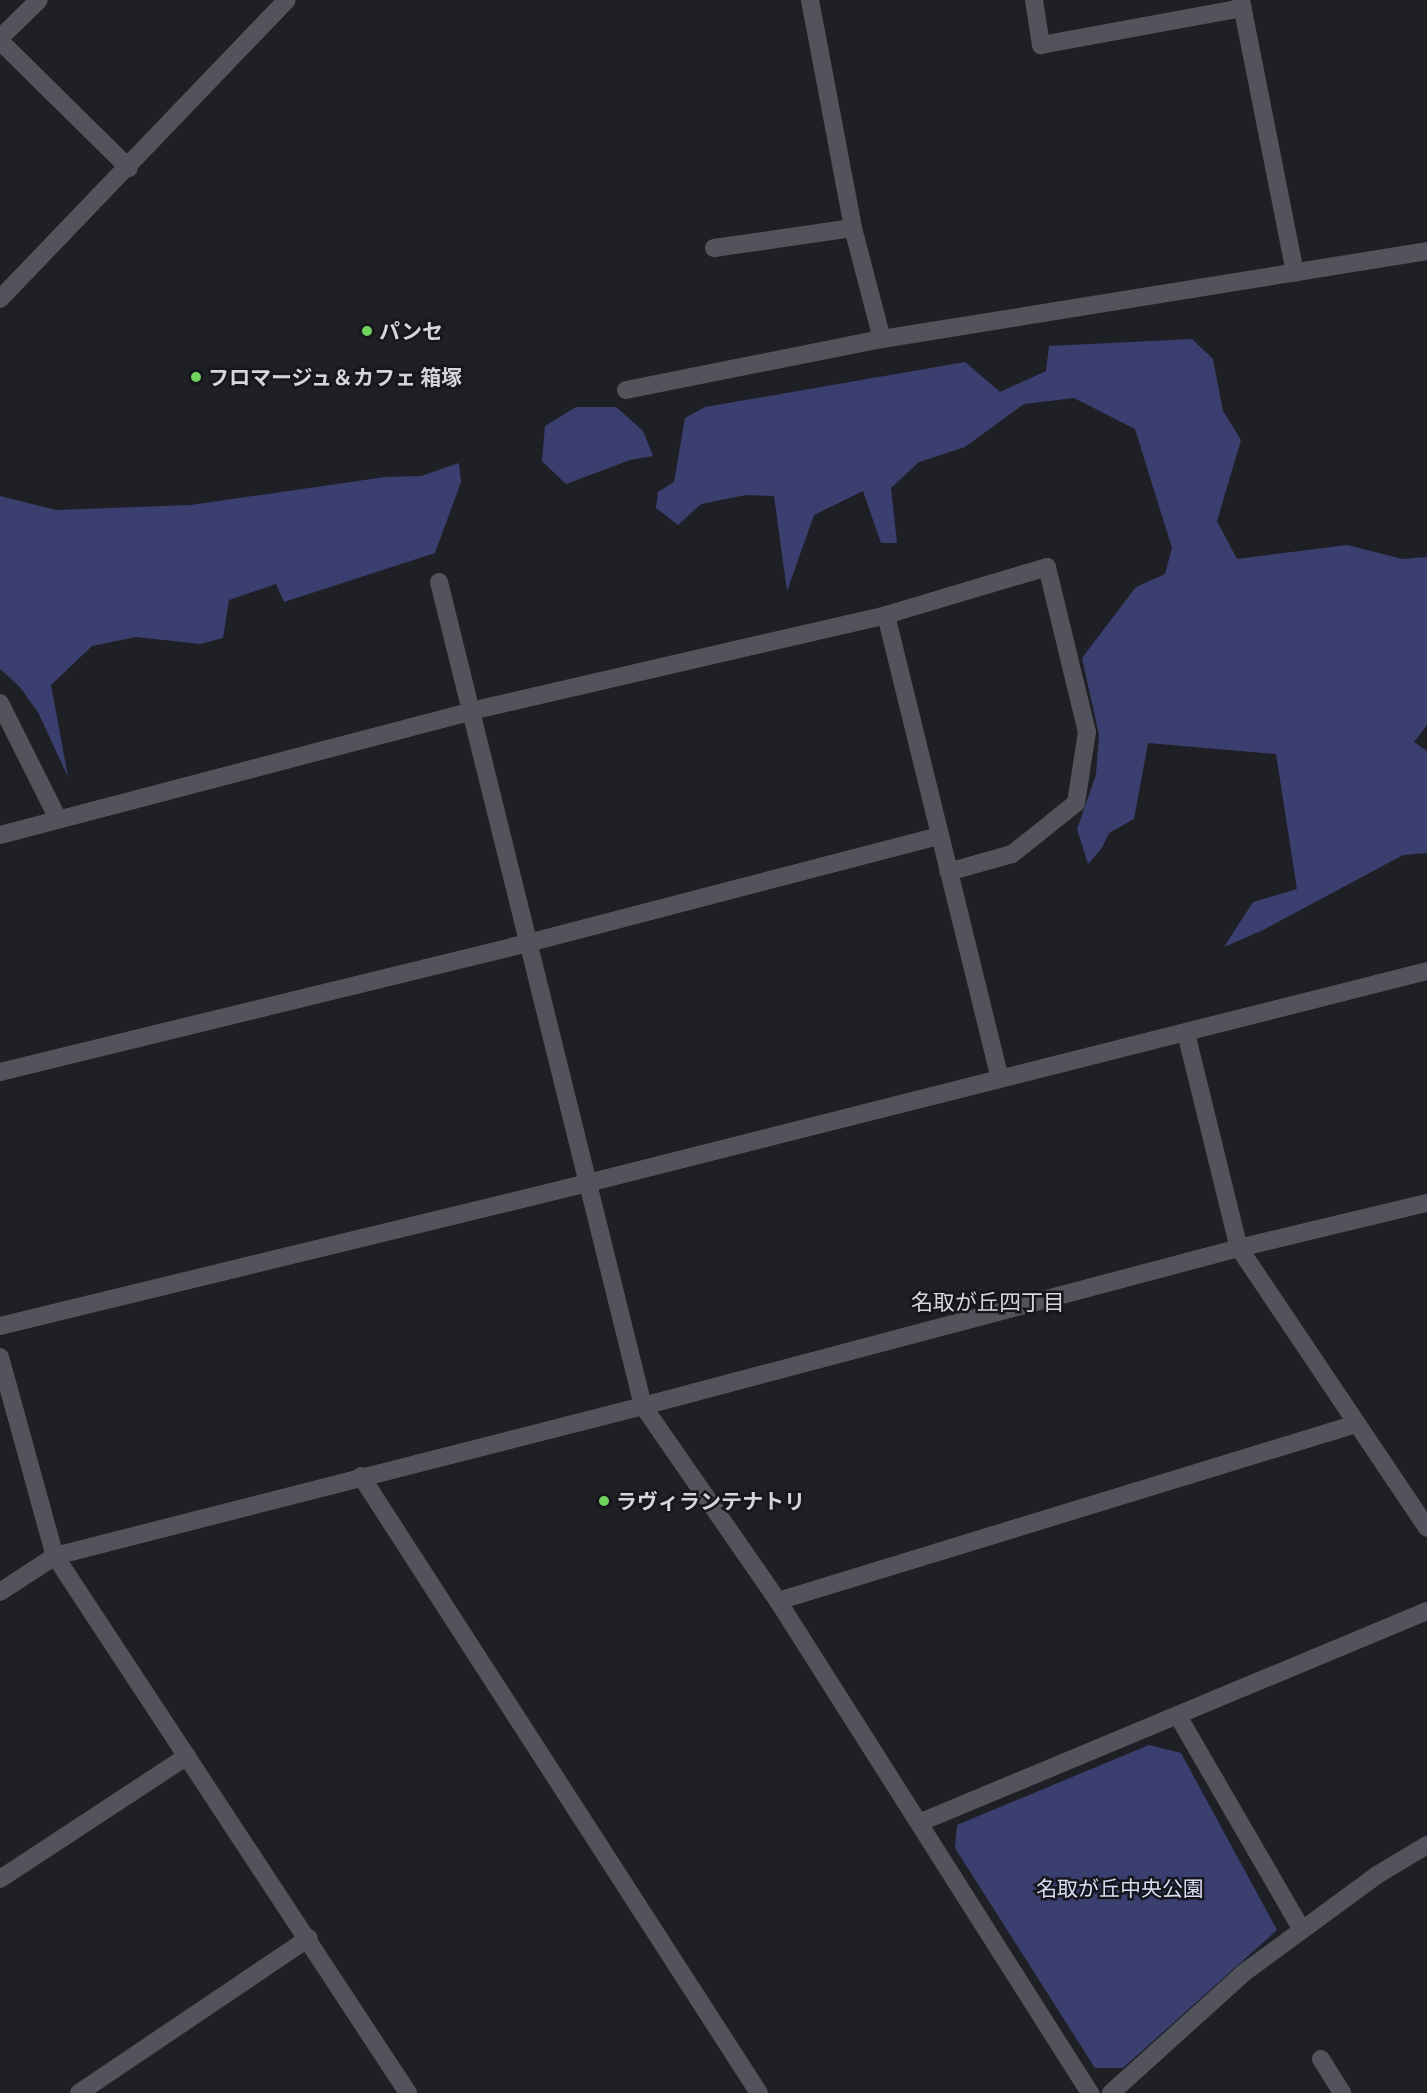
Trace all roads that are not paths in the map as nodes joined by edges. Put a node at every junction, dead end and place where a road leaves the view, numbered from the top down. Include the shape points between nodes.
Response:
1 (39, 0) edge
2 (287, 0) edge
3 (810, 0) edge
4 (1034, 0) edge
5 (1242, 4) edge
6 (0, 40) edge
7 (129, 168) junction
8 (852, 228) junction
9 (714, 248) dead end
10 (1427, 251) edge
11 (1295, 273) junction
12 (0, 299) edge
13 (882, 339) junction
14 (626, 390) dead end
15 (439, 582) dead end
16 (886, 615) junction
17 (0, 703) edge
18 (471, 711) junction
19 (58, 819) junction
20 (0, 835) edge
21 (939, 836) junction
22 (948, 872) junction
23 (528, 943) junction
24 (1427, 971) edge
25 (1186, 1033) junction
26 (0, 1072) edge
27 (1000, 1078) junction
28 (588, 1183) junction
29 (1427, 1203) edge
30 (1239, 1248) junction
31 (0, 1326) edge
32 (0, 1357) edge
33 (643, 1406) junction
34 (1356, 1424) junction
35 (361, 1476) junction
36 (1427, 1528) edge
37 (55, 1556) junction
38 (0, 1592) edge
39 (778, 1601) junction
40 (1427, 1611) edge
41 (1178, 1716) junction
42 (187, 1756) junction
43 (921, 1822) junction
44 (1427, 1845) edge
45 (0, 1879) edge
46 (1302, 1930) junction
47 (309, 1938) junction
48 (1321, 2059) dead end
49 (79, 2093) edge
50 (408, 2093) edge
51 (759, 2093) edge
52 (1090, 2093) edge
53 (1111, 2093) edge
54 (1342, 2093) edge

1 - 6 street
2 - 7 street
3 - 8 street
4 - 5 street via 1041,45
5 - 11 street
6 - 7 street
7 - 12 street
8 - 9 street
8 - 13 street
10 - 11 street
11 - 13 street
13 - 14 street
15 - 18 street
16 - 18 street
16 - 21 street
16 - 22 street via 1047,567 1073,670 1087,732 1076,803 1012,854
17 - 19 street
18 - 19 street
18 - 23 street
19 - 20 street
21 - 22 street
21 - 23 street
22 - 27 street
23 - 26 street
23 - 28 street
24 - 25 street
25 - 27 street
25 - 30 street
27 - 28 street
28 - 31 street
28 - 33 street
29 - 30 street
30 - 33 street
30 - 34 street
32 - 37 street
33 - 35 street
33 - 39 street
34 - 36 street
34 - 39 street
35 - 37 street
35 - 51 street
37 - 38 street
37 - 42 street
39 - 43 street
40 - 41 street
41 - 43 street
41 - 46 street
42 - 45 street
42 - 47 street
43 - 52 street
44 - 46 street
46 - 53 street via 1245,1972
47 - 49 street
47 - 50 street
48 - 54 street

